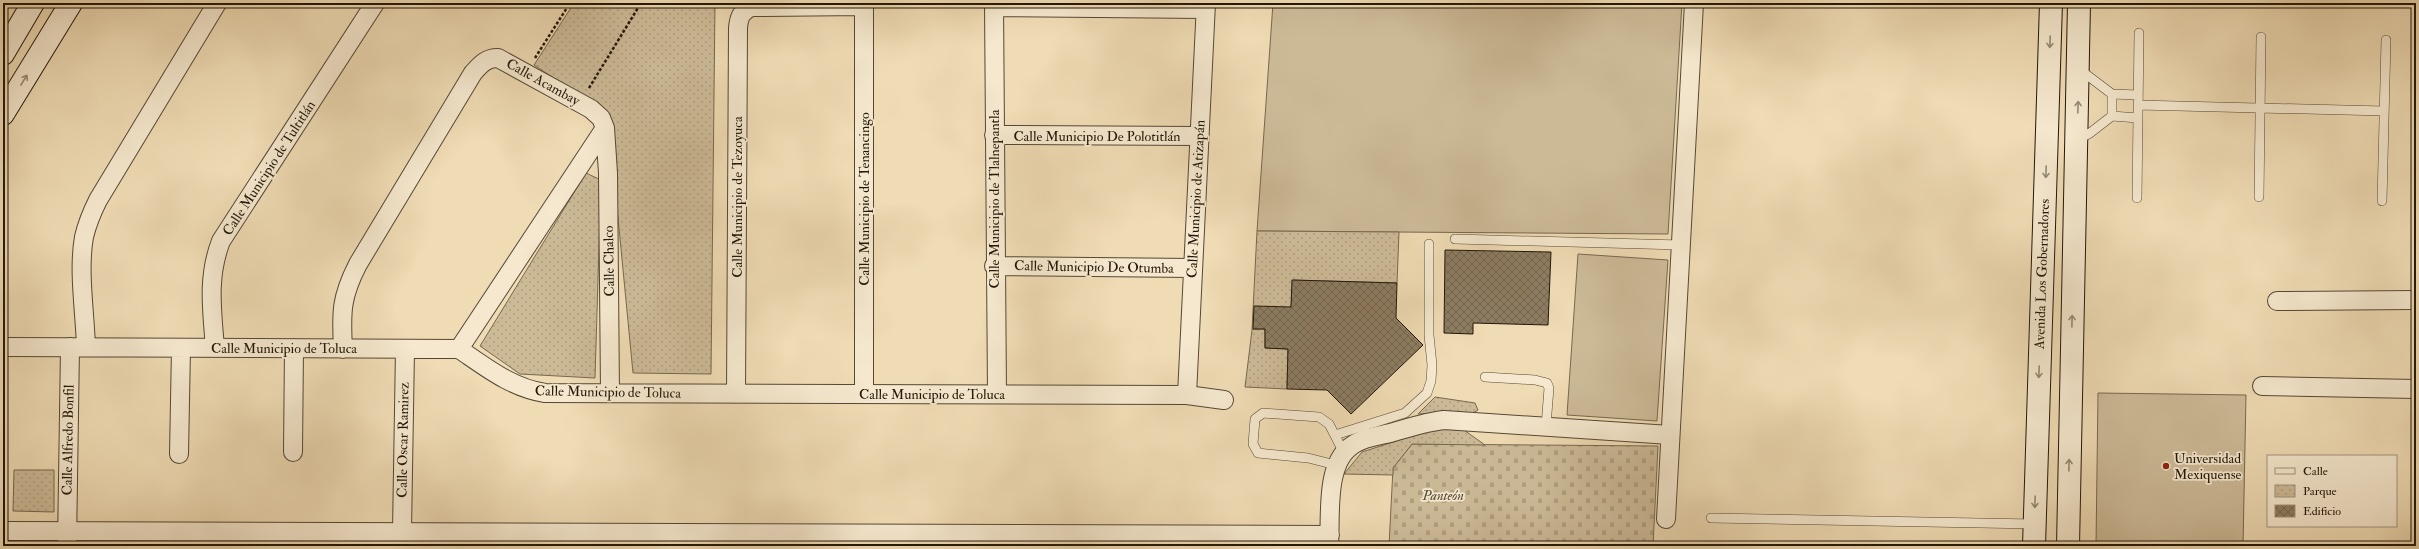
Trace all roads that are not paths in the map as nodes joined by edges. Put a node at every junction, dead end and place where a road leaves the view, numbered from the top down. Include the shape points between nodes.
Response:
1 (33, 3) edge
2 (71, 3) edge
3 (217, 3) edge
4 (375, 3) edge
5 (1694, 3) edge
6 (2050, 3) edge
7 (2079, 3) edge
8 (864, 5) edge
9 (994, 5) edge
10 (1205, 6) edge
11 (2139, 33) dead end
12 (2261, 37) dead end
13 (2386, 40) dead end
14 (3, 54) edge
15 (2079, 69) junction
16 (2112, 94) junction
17 (2138, 100) junction
18 (2260, 108) junction
19 (2384, 111) junction
20 (3, 114) edge
21 (2112, 116) junction
22 (2138, 118) junction
23 (605, 128) junction
24 (994, 136) junction
25 (1199, 136) junction
26 (2077, 140) junction
27 (2259, 197) dead end
28 (2136, 198) dead end
29 (2382, 201) dead end
30 (1455, 239) dead end
31 (1429, 244) dead end
32 (1681, 244) junction
33 (994, 266) junction
34 (1193, 268) junction
35 (2416, 300) edge
36 (2277, 301) dead end
37 (3, 347) edge
38 (78, 347) junction
39 (181, 348) junction
40 (215, 348) junction
41 (294, 348) junction
42 (343, 349) junction
43 (404, 349) junction
44 (459, 349) junction
45 (2040, 351) junction
46 (2072, 351) junction
47 (1485, 377) dead end
48 (2262, 386) dead end
49 (2416, 389) edge
50 (610, 393) junction
51 (736, 394) junction
52 (864, 394) junction
53 (997, 394) junction
54 (1187, 396) junction
55 (1224, 400) dead end
56 (1546, 426) junction
57 (1335, 435) junction
58 (1670, 435) junction
59 (293, 452) dead end
60 (179, 454) dead end
61 (1340, 459) junction
62 (1666, 518) dead end
63 (1710, 518) dead end
64 (2034, 524) junction
65 (3, 532) edge
66 (402, 532) junction
67 (67, 539) edge
68 (315, 539) edge
69 (432, 539) edge
70 (558, 539) edge
71 (676, 539) edge
72 (183, 540) edge
73 (810, 540) edge
74 (930, 540) edge
75 (1059, 540) edge
76 (1175, 540) edge
77 (1329, 540) edge
78 (2034, 546) edge
79 (2068, 546) edge

1 - 14 street
20 -> 2 street
3 - 38 street via 89,218 84,238
4 - 40 street, Calle Municipio de Tultitlán via 221,241 212,273 210,295
5 - 32 street
6 -> 45 street, Avenida Los Gobernadores
7 - 15 street
8 - 51 street, Calle Municipio de Tezoyuca via 751,7 743,10 738,28
8 - 52 street, Calle Municipio de Tenancingo
9 - 10 street
9 - 24 street, Calle Municipio de Tlalnepantla
10 - 25 street, Calle Municipio de Atizapán
11 - 17 lane
12 - 18 lane
13 - 19 lane
15 - 16 lane
26 -> 15 street
16 - 17 lane
16 - 21 lane
17 - 18 lane
17 - 22 lane
18 - 19 lane
18 - 27 lane
19 - 29 lane
21 - 22 lane
21 - 26 lane
22 - 28 lane
23 - 42 street, Calle Acambay via 601,118 580,103 526,72 498,58 482,62 473,73 348,284 341,317
23 - 44 street
23 - 50 street, Calle Chalco via 608,173
24 - 25 street, Calle Municipio De Polotitlán
24 - 33 street, Calle Municipio de Tlalnepantla
25 - 34 street, Calle Municipio de Atizapán
46 -> 26 street
30 - 32 lane
31 - 57 lane via 1429,335 1432,365 1427,392 1405,413
32 - 58 street
33 - 34 street, Calle Municipio De Otumba
33 - 53 street, Calle Municipio de Tlalnepantla
34 - 54 street, Calle Municipio de Atizapán
35 - 36 street
37 - 38 street, Calle Municipio de Toluca
38 - 39 street, Calle Municipio de Toluca
38 - 67 street, Calle Alfredo Bonfil
39 - 40 street, Calle Municipio de Toluca
39 - 60 street
40 - 41 street, Calle Municipio de Toluca
41 - 42 street, Calle Municipio de Toluca
41 - 59 street
42 - 43 street, Calle Municipio de Toluca
43 - 44 street, Calle Municipio de Toluca
43 - 66 street, Calle Oscar Ramirez
44 - 50 street, Calle Municipio de Toluca via 508,382 526,390 545,393
45 - 46 street
45 -> 64 street, Avenida Los Gobernadores
79 -> 46 street
47 - 56 lane via 1547,383 1549,388
48 - 49 street
50 - 51 street, Calle Municipio de Toluca
51 - 52 street, Calle Municipio de Toluca
52 - 53 street, Calle Municipio de Toluca
53 - 54 street, Calle Municipio de Toluca
54 - 55 street, Calle Municipio de Toluca
56 - 58 street
56 - 61 street via 1433,421 1362,440
57 - 61 lane
57 - 61 lane via 1329,424 1319,417 1263,413 1255,419 1253,444 1258,453 1263,455
58 - 62 street
61 - 77 street via 1332,475
63 - 64 lane
64 - 78 street, Avenida Los Gobernadores
65 - 67 street
66 - 68 street
66 - 69 street
67 - 72 street
68 - 72 street
69 - 70 street
70 - 71 street
71 - 73 street
73 - 74 street
74 - 75 street
75 - 76 street
76 - 77 street

